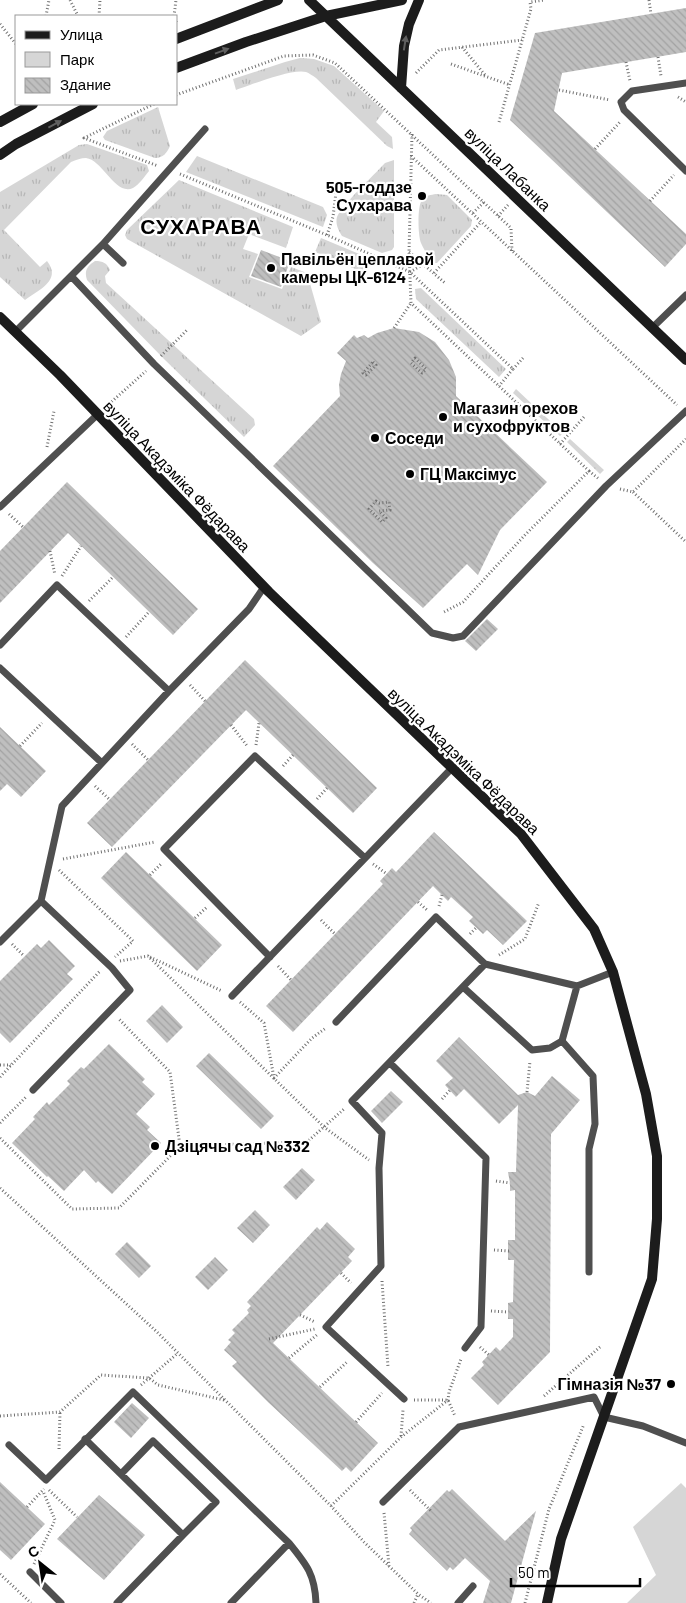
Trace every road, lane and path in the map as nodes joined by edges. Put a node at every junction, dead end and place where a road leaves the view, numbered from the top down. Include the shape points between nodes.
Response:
1 (49, 0) edge
2 (70, 0) edge
3 (100, 0) edge
4 (176, 0) edge
5 (253, 0) edge
6 (278, 0) edge
7 (309, 0) edge
8 (402, 0) edge
9 (419, 0) edge
10 (544, 0) edge
11 (649, 0) edge
12 (652, 14) dead end
13 (46, 15) edge
14 (78, 15) edge
15 (98, 15) edge
16 (174, 15) edge
17 (238, 16) junction
18 (326, 16) junction
19 (0, 24) edge
20 (178, 37) edge
21 (522, 40) junction
22 (15, 43) edge
23 (462, 47) junction
24 (658, 57) dead end
25 (626, 62) dead end
26 (451, 64) dead end
27 (178, 67) edge
28 (415, 74) dead end
29 (485, 76) junction
30 (686, 82) edge
31 (510, 85) junction
32 (663, 86) junction
33 (401, 88) junction
34 (559, 90) dead end
35 (632, 91) junction
36 (178, 94) edge
37 (622, 102) junction
38 (31, 105) edge
39 (91, 105) edge
40 (152, 105) edge
41 (628, 114) junction
42 (0, 122) edge
43 (499, 122) dead end
44 (205, 129) dead end
45 (412, 134) junction
46 (595, 149) dead end
47 (0, 155) edge
48 (411, 156) junction
49 (684, 169) edge
50 (170, 170) junction
51 (337, 184) dead end
52 (650, 201) dead end
53 (484, 202) junction
54 (473, 214) junction
55 (481, 222) junction
56 (327, 235) junction
57 (103, 244) junction
58 (512, 250) junction
59 (409, 252) junction
60 (123, 263) dead end
61 (424, 264) junction
62 (410, 272) junction
63 (434, 273) junction
64 (72, 277) junction
65 (445, 283) dead end
66 (686, 295) edge
67 (411, 303) junction
68 (0, 317) edge
69 (394, 328) dead end
70 (652, 328) junction
71 (16, 331) junction
72 (523, 358) dead end
73 (686, 360) edge
74 (414, 366) joint
75 (513, 369) junction
76 (499, 386) junction
77 (54, 411) dead end
78 (686, 411) edge
79 (97, 415) junction
80 (584, 416) dead end
81 (560, 444) junction
82 (42, 468) junction
83 (633, 492) dead end
84 (1, 507) edge
85 (390, 510) joint
86 (23, 527) dead end
87 (686, 542) edge
88 (81, 546) dead end
89 (50, 551) dead end
90 (113, 577) dead end
91 (57, 585) junction
92 (264, 587) junction
93 (82, 609) junction
94 (149, 612) dead end
95 (444, 612) dead end
96 (119, 644) junction
97 (0, 645) edge
98 (0, 668) edge
99 (182, 678) junction
100 (169, 691) junction
101 (205, 701) dead end
102 (50, 714) junction
103 (259, 723) dead end
104 (231, 725) dead end
105 (126, 737) junction
106 (20, 746) dead end
107 (254, 756) junction
108 (148, 760) dead end
109 (102, 763) junction
110 (451, 769) junction
111 (88, 778) junction
112 (109, 800) dead end
113 (164, 849) junction
114 (170, 855) junction
115 (365, 858) junction
116 (50, 861) junction
117 (150, 875) dead end
118 (40, 901) junction
119 (540, 902) dead end
120 (312, 912) junction
121 (335, 934) dead end
122 (0, 942) edge
123 (148, 956) junction
124 (270, 956) junction
125 (107, 964) junction
126 (485, 964) junction
127 (614, 972) junction
128 (291, 980) dead end
129 (577, 986) junction
130 (463, 987) junction
131 (232, 996) junction
132 (110, 1011) junction
133 (336, 1022) joint
134 (562, 1041) junction
135 (532, 1050) junction
136 (390, 1063) junction
137 (0, 1065) edge
138 (11, 1066) junction
139 (0, 1077) edge
140 (274, 1078) junction
141 (32, 1090) joint
142 (527, 1092) dead end
143 (352, 1102) junction
144 (0, 1123) edge
145 (324, 1127) junction
146 (0, 1138) edge
147 (180, 1146) junction
148 (379, 1168) junction
149 (0, 1188) edge
150 (381, 1266) junction
151 (589, 1272) dead end
152 (300, 1315) dead end
153 (326, 1327) junction
154 (269, 1339) dead end
155 (600, 1347) dead end
156 (465, 1348) joint
157 (178, 1352) junction
158 (355, 1354) junction
159 (289, 1358) dead end
160 (149, 1378) junction
161 (389, 1386) junction
162 (320, 1387) dead end
163 (404, 1399) junction
164 (225, 1400) junction
165 (448, 1400) junction
166 (60, 1412) junction
167 (525, 1412) junction
168 (0, 1416) edge
169 (455, 1417) dead end
170 (604, 1417) junction
171 (356, 1422) dead end
172 (584, 1424) dead end
173 (401, 1437) junction
174 (85, 1439) junction
175 (686, 1443) edge
176 (9, 1445) dead end
177 (59, 1466) junction
178 (121, 1474) junction
179 (403, 1483) junction
180 (43, 1491) junction
181 (384, 1502) joint
182 (331, 1506) junction
183 (27, 1507) dead end
184 (431, 1511) dead end
185 (77, 1517) dead end
186 (184, 1535) junction
187 (289, 1543) junction
188 (389, 1567) junction
189 (30, 1572) joint
190 (0, 1574) edge
191 (473, 1586) dead end
192 (418, 1594) junction
193 (31, 1603) edge
194 (61, 1603) edge
195 (117, 1603) edge
196 (231, 1603) edge
197 (316, 1603) edge
198 (414, 1603) edge
199 (431, 1603) edge
200 (458, 1603) edge
201 (525, 1603) edge
202 (547, 1603) edge

1 - 13 path
2 - 14 path
3 - 15 path
4 - 16 path
5 - 17 street
6 - 17 street
7 - 18 street, вуліца Лабанка
8 - 18 street
33 -> 9 street via 408,24
10 - 21 path via 530,2
11 - 12 path
17 - 20 street
27 -> 18 street
18 - 33 street, вуліца Лабанка
19 - 22 path
21 - 23 path
21 - 31 path
23 - 28 path via 439,50
23 - 29 path
24 - 32 path
25 - 35 path
26 - 29 path
29 - 31 path
30 - 32 lane
31 - 43 path
32 - 35 lane
33 - 70 street, вуліца Лабанка
34 - 37 path
35 - 37 lane
36 - 45 path via 284,56 313,55 335,63
37 - 41 lane
38 - 42 street
47 -> 39 street
40 - 50 path via 84,138
41 - 46 path
41 - 49 lane
44 - 50 lane
45 - 48 path
45 - 53 path
48 - 54 path
48 - 59 path
49 - 52 path
50 - 56 path
50 - 57 lane
51 - 56 path
53 - 54 path
53 - 58 path via 512,228
54 - 55 path
55 - 58 path
55 - 63 path
56 - 62 path
57 - 60 lane
57 - 64 lane
58 - 78 path
59 - 61 path
59 - 62 path
61 - 62 path
61 - 63 path
62 - 67 path
62 - 75 path
63 - 65 path
64 - 71 lane
64 - 78 lane via 154,364 432,634 453,638 463,636 606,486
66 - 70 lane
67 - 69 path
67 - 76 path
68 - 71 street, вуліца Акадэміка Фёдарава
70 - 73 street, вуліца Лабанка
71 - 79 street, вуліца Акадэміка Фёдарава
72 - 75 path
74 - 74 path via 422,373 426,369 415,358 411,363
75 - 76 path
76 - 81 path
77 - 82 path
79 - 82 lane
79 - 92 street, вуліца Акадэміка Фёдарава
80 - 81 path
81 - 95 path via 589,471 463,602
82 - 84 lane
83 - 87 path
84 - 86 path
85 - 85 path via 389,502 376,501 369,508 382,522 386,518 380,511
88 - 91 path
89 - 91 path
90 - 93 path
91 - 93 lane
91 - 97 lane
92 - 99 lane via 249,609
92 - 110 street, вуліца Акадэміка Фёдарава
93 - 96 lane
94 - 96 path
96 - 100 lane
98 - 102 lane
99 - 100 lane
99 - 101 path
100 - 105 lane
102 - 106 path
102 - 109 lane
103 - 107 path
104 - 107 path
105 - 108 path
105 - 109 lane
107 - 113 lane
107 - 115 lane
109 - 111 lane
110 - 115 lane
110 - 127 street, вуліца Акадэміка Фёдарава via 521,834 594,929
111 - 112 path
111 - 116 lane via 62,806
113 - 114 lane
113 - 116 path via 155,842
114 - 117 path
114 - 124 lane
115 - 120 lane
116 - 118 lane
116 - 125 path via 133,941
118 - 122 lane
118 - 125 lane
119 - 126 path via 525,938
120 - 121 path
120 - 124 lane
123 - 125 path
123 - 131 path
123 - 140 path
124 - 128 path
124 - 131 lane
125 - 132 lane via 130,990
125 - 138 path
126 - 129 lane
126 - 130 lane
126 - 133 lane via 436,917
127 - 129 lane
127 - 170 street, вуліца Акадэміка Фёдарава via 646,1094 657,1156 657,1219 652,1279
129 - 134 lane
130 - 135 lane
130 - 136 lane
131 - 140 path via 264,1023
132 - 141 lane
132 - 147 path via 170,1072
133 - 140 path via 312,1038
134 - 135 lane via 550,1048
134 - 151 lane via 592,1076 595,1124 589,1149
135 - 142 path
136 - 143 lane
136 - 156 lane via 486,1158 481,1327
137 - 138 path
138 - 139 path
140 - 145 path
141 - 144 path
143 - 145 path
143 - 148 lane via 382,1133
145 - 147 path via 307,1142
145 - 148 path
146 - 147 path via 72,1210 119,1208
148 - 150 lane
149 - 157 path
150 - 153 lane
150 - 161 path
152 - 153 path
153 - 154 path
153 - 158 lane
153 - 159 path
155 - 167 path
156 - 165 path
157 - 160 path
157 - 164 path
158 - 161 lane
158 - 162 path
160 - 164 path via 158,1385
160 - 166 path via 101,1375
161 - 163 lane
161 - 171 path
163 - 165 path
163 - 173 path
164 - 182 path
165 - 169 path
165 - 173 path
166 - 168 path
166 - 177 path
167 - 170 lane via 594,1397
167 - 179 lane via 459,1427
170 - 175 lane via 643,1426
170 - 202 street, вуліца Акадэміка Фёдарава via 561,1539
172 - 201 path via 549,1509
173 - 182 path
174 - 177 lane
174 - 178 lane
174 - 187 lane via 133,1392
176 - 177 lane via 46,1480
178 - 186 lane
178 - 186 lane via 153,1441 216,1502
179 - 181 lane
179 - 184 path
180 - 183 path
180 - 185 path via 44,1486
180 - 189 path via 55,1520
181 - 188 path
182 - 188 path
186 - 195 lane
187 - 196 lane
187 - 197 lane via 306,1563 315,1585
188 - 192 path
189 - 194 lane
190 - 193 path
191 - 200 lane
192 - 198 path
192 - 199 path

